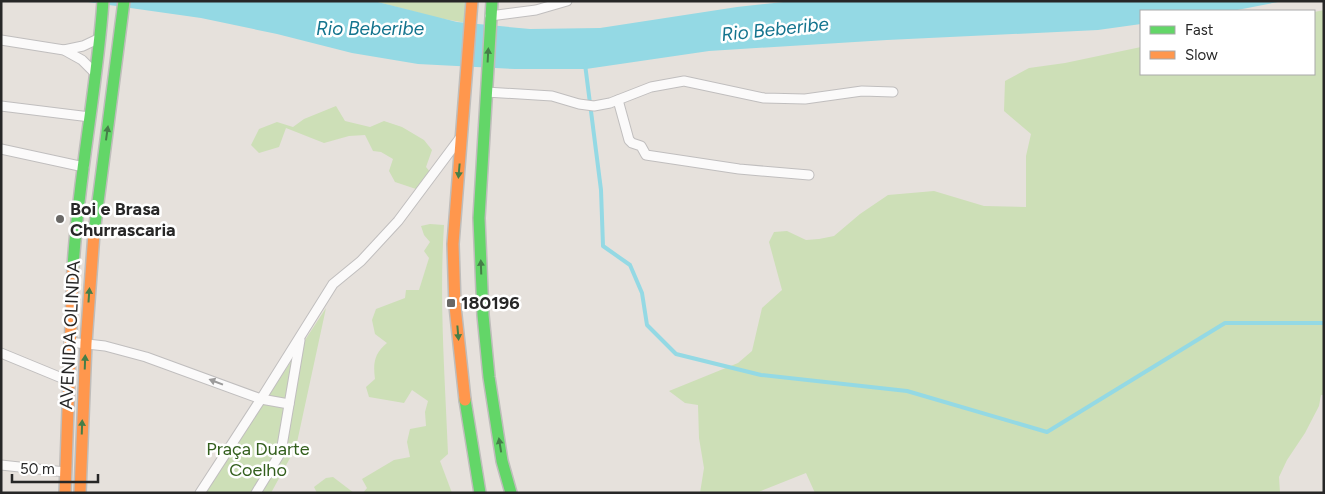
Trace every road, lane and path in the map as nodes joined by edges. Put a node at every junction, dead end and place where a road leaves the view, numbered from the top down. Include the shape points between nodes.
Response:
1 (103, 1) edge
2 (124, 1) edge
3 (472, 1) edge
4 (492, 1) edge
5 (567, 1) edge
6 (490, 19) junction
7 (101, 32) junction
8 (1, 40) edge
9 (64, 50) junction
10 (96, 74) junction
11 (486, 90) junction
12 (893, 92) dead end
13 (618, 100) junction
14 (1, 106) edge
15 (90, 117) junction
16 (462, 136) junction
17 (1, 149) edge
18 (84, 168) junction
19 (809, 175) dead end
20 (300, 335) junction
21 (69, 342) junction
22 (86, 343) junction
23 (1, 353) edge
24 (69, 381) junction
25 (262, 399) junction
26 (289, 404) junction
27 (1, 465) edge
28 (65, 472) junction
29 (64, 493) edge
30 (80, 493) edge
31 (200, 493) edge
32 (256, 493) edge
33 (480, 493) edge
34 (511, 493) edge

1 - 7 main road, AVENIDA OLINDA
22 -> 2 main road, AVENIDA OLINDA via 94,233
3 - 16 main road
4 - 6 main road
5 - 6 street
11 -> 6 main road
7 - 9 street via 83,46
7 - 10 main road, AVENIDA OLINDA
8 - 9 street
9 - 10 street via 82,60
10 - 15 main road, AVENIDA OLINDA
11 - 13 street via 552,96 594,106
34 -> 11 main road via 502,461 483,316 479,218
12 - 13 street via 862,91 805,99 764,98 684,81 651,87
13 - 19 street via 629,140 640,146 646,155 739,169
14 - 15 street
15 - 18 main road, AVENIDA OLINDA
16 - 20 street via 398,221 361,262 333,284
16 -> 33 main road via 453,242 455,298 472,455
17 - 18 street
18 - 21 main road, AVENIDA OLINDA via 76,225
20 - 25 street
20 - 26 street
21 - 22 street
21 - 24 main road, AVENIDA OLINDA
25 -> 22 street via 146,357
30 -> 22 main road, AVENIDA OLINDA
23 - 24 street
24 - 28 main road, AVENIDA OLINDA
25 - 26 street
25 - 31 street
26 - 32 street via 281,452
27 - 28 street
28 - 29 main road, AVENIDA OLINDA

